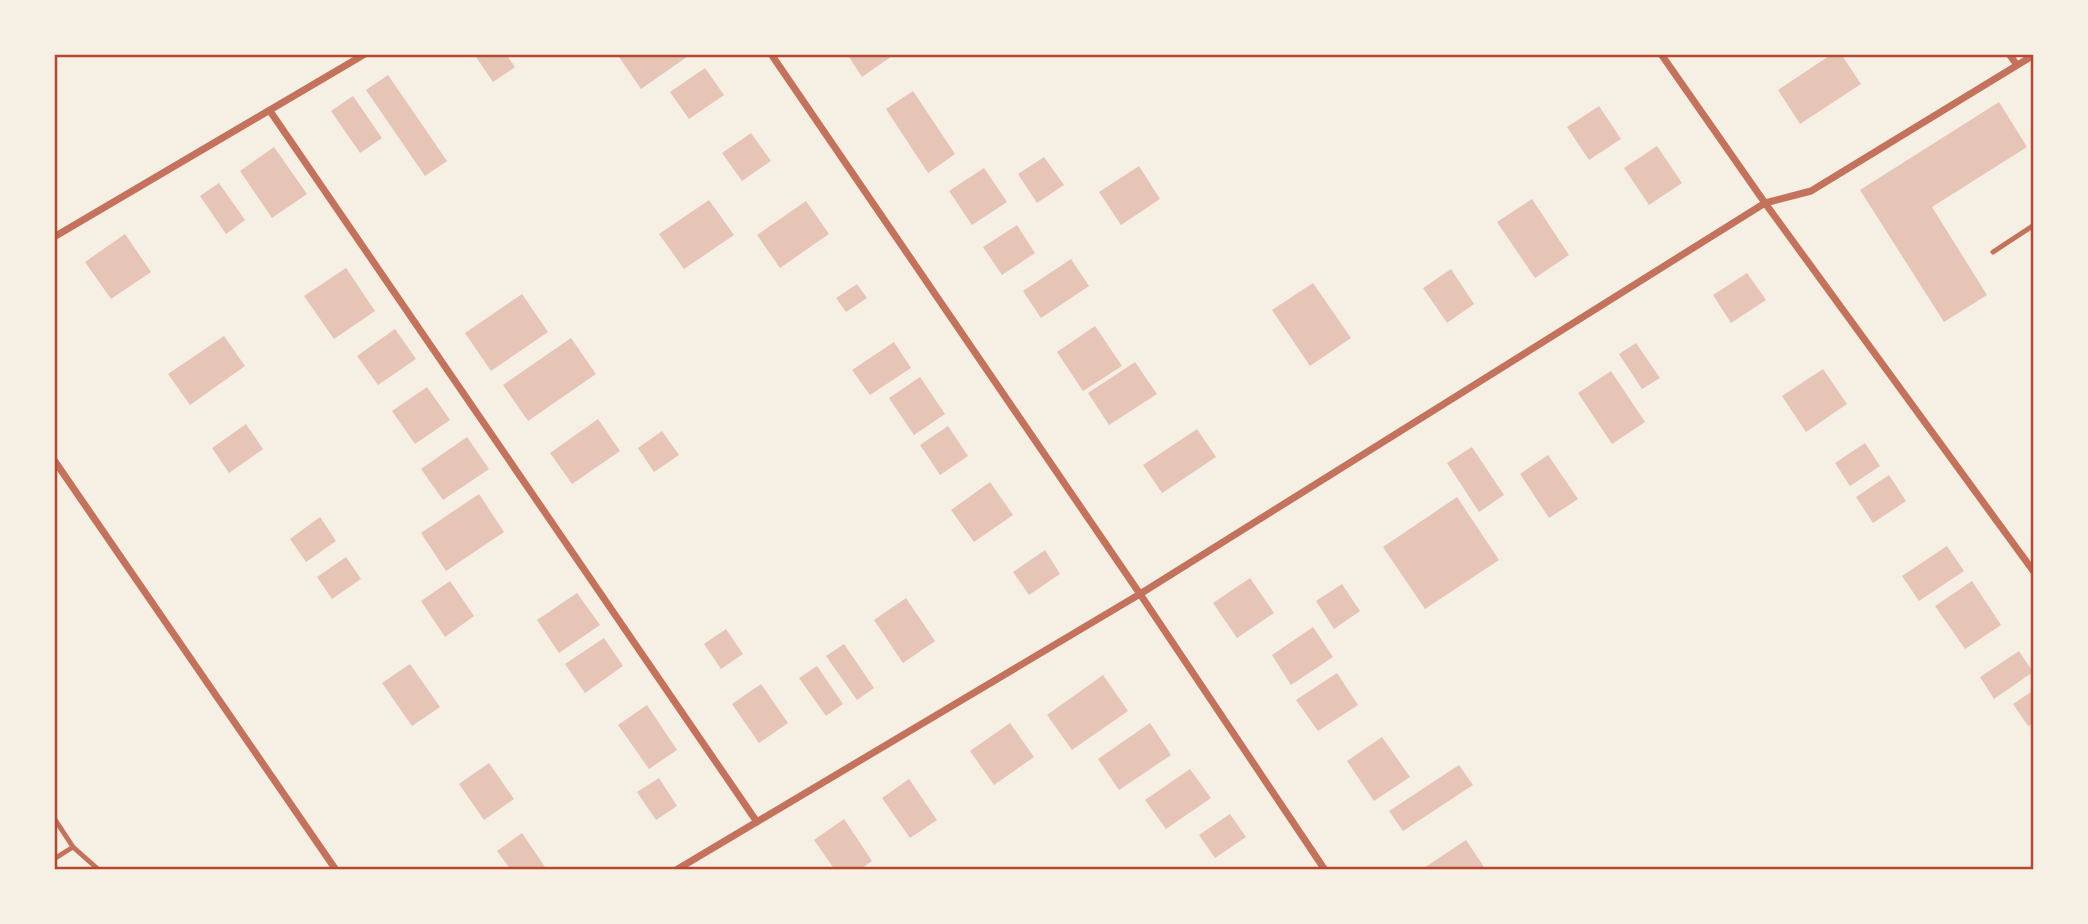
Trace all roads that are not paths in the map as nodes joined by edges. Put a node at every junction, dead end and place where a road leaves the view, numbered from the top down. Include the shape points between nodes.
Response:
1 (365, 54) edge
2 (771, 54) edge
3 (1661, 54) edge
4 (2009, 54) edge
5 (2034, 55) edge
6 (2017, 65) junction
7 (270, 111) junction
8 (1765, 203) junction
9 (2034, 225) edge
10 (54, 237) edge
11 (1993, 252) dead end
12 (54, 460) edge
13 (2034, 572) edge
14 (1140, 594) junction
15 (54, 818) edge
16 (757, 822) junction
17 (73, 847) junction
18 (54, 859) edge
19 (99, 870) edge
20 (336, 870) edge
21 (676, 870) edge
22 (1325, 870) edge

1 - 7 street
2 - 14 street
3 - 8 street
4 - 6 street
5 - 6 street
6 - 8 street via 1811,191
7 - 10 street
7 - 16 street
8 - 13 street
8 - 14 street
9 - 11 lane
12 - 20 street
14 - 16 street
14 - 22 street
15 - 17 lane
16 - 21 street
17 - 18 lane
17 - 19 lane

